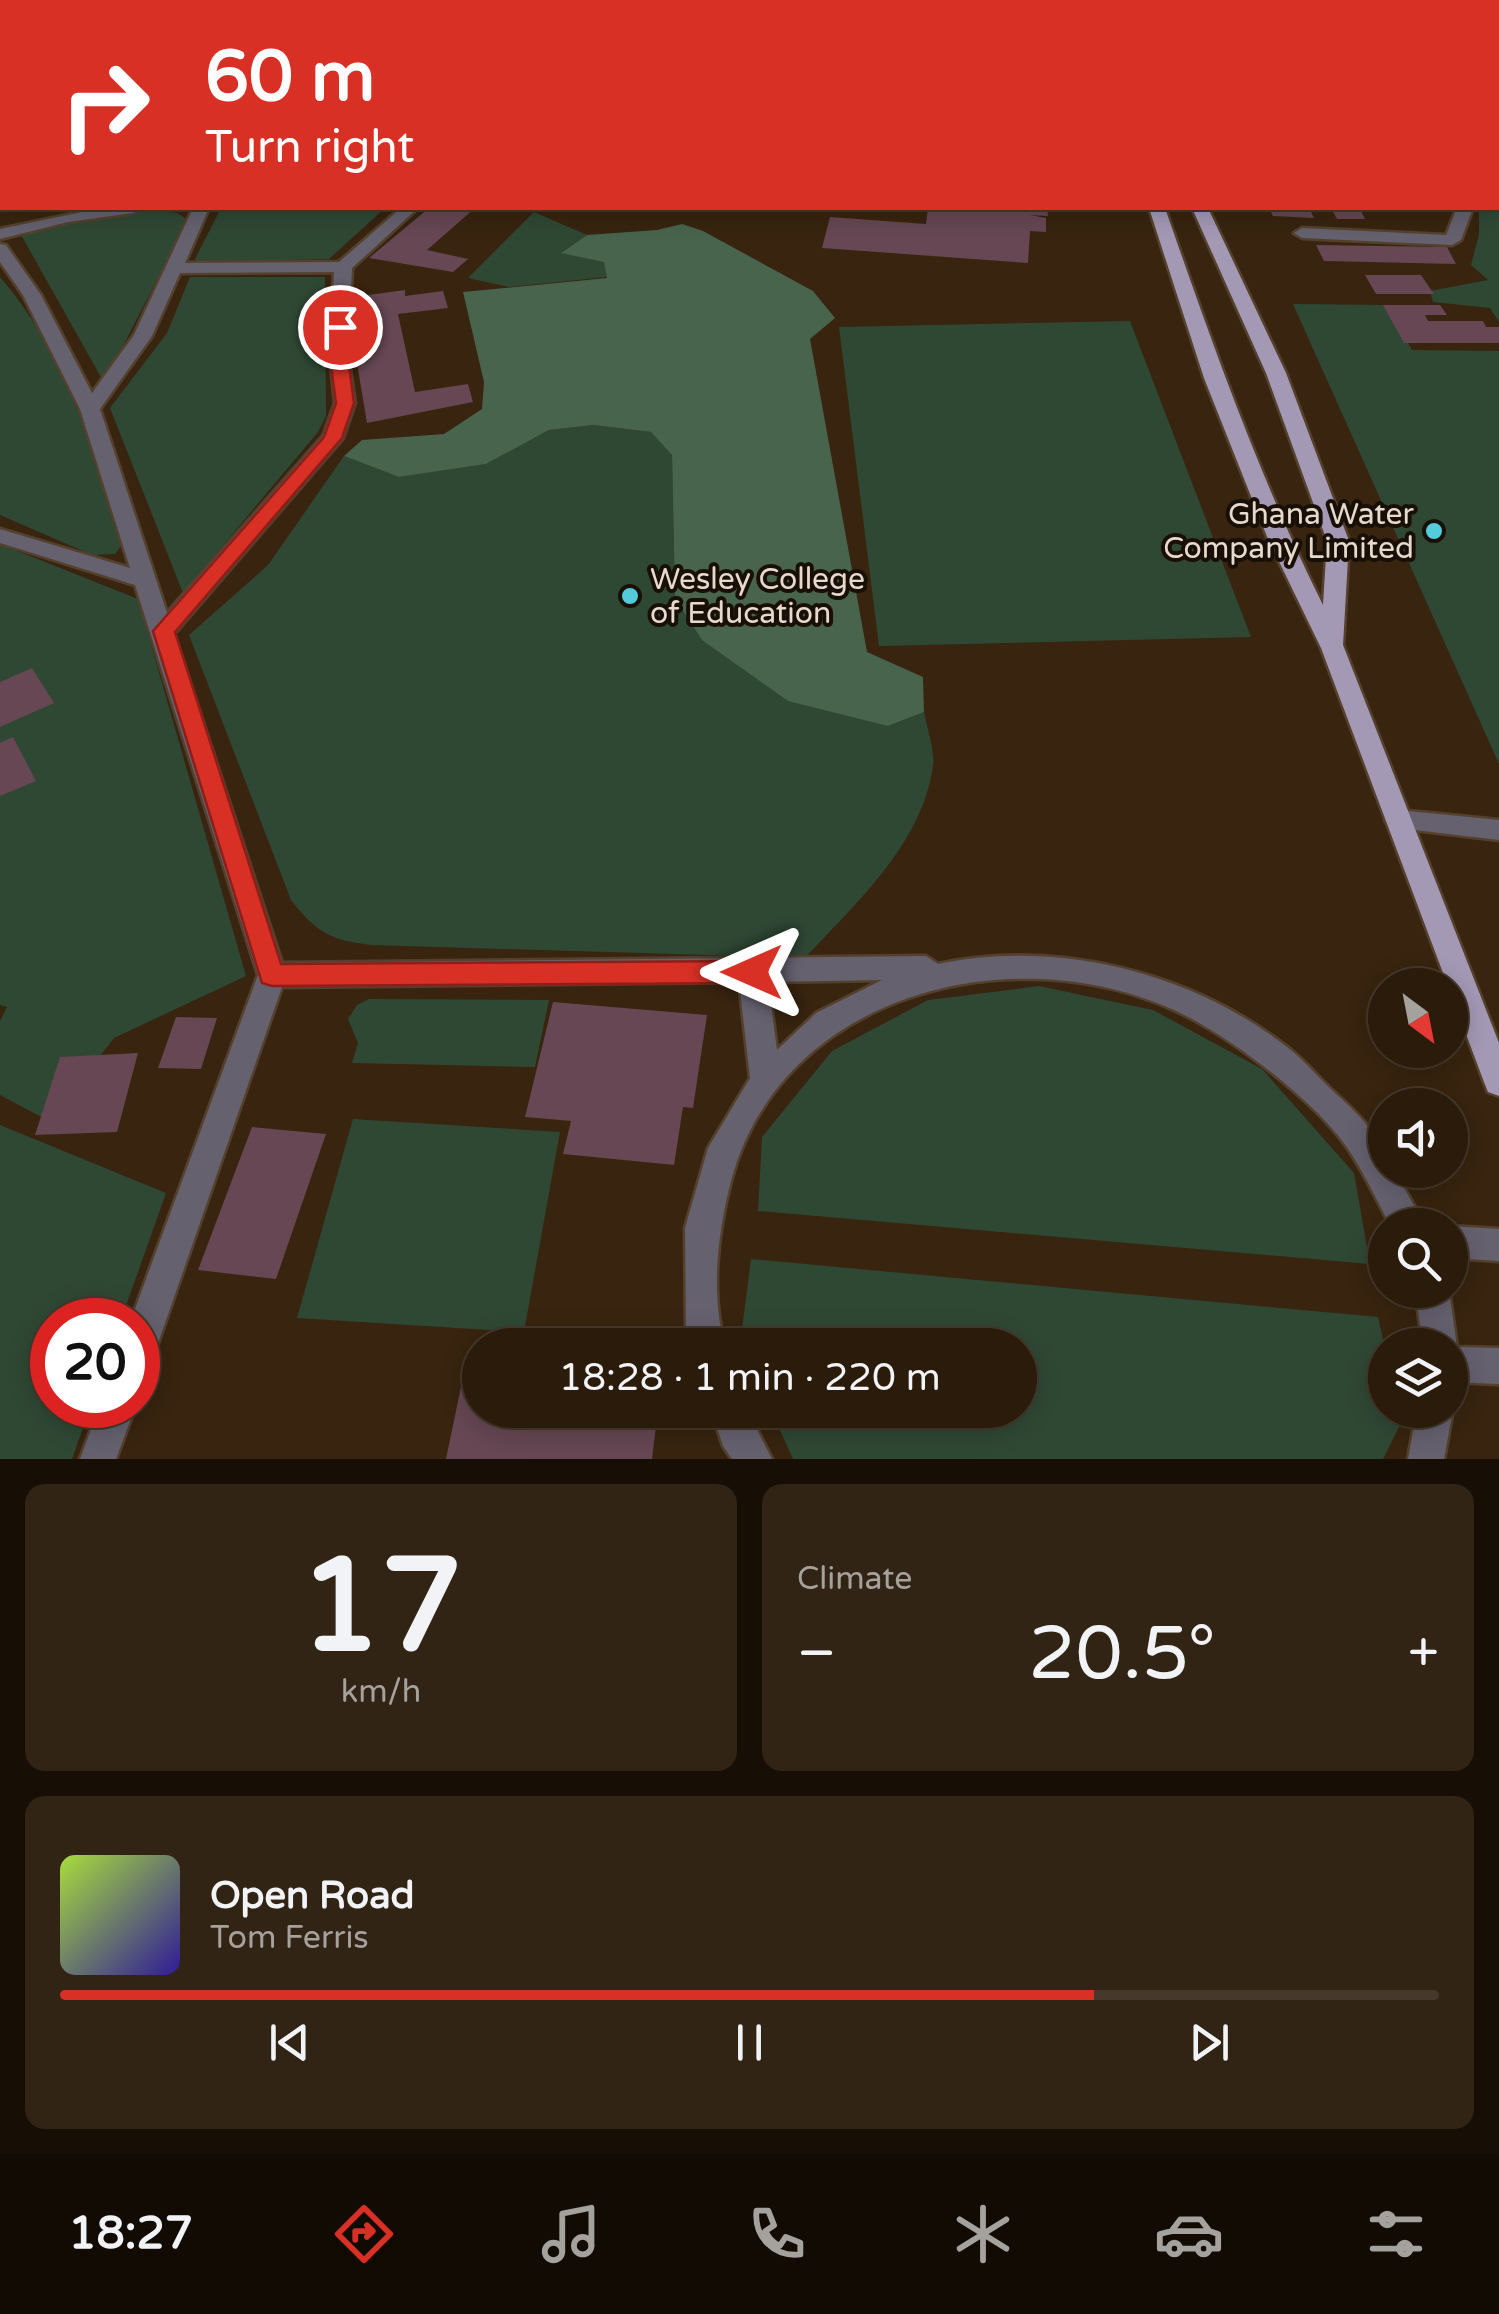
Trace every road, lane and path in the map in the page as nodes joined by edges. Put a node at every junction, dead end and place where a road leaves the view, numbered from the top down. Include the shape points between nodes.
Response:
1 (119, 210) edge
2 (200, 210) edge
3 (408, 210) edge
4 (1158, 210) edge
5 (1201, 210) edge
6 (1464, 210) edge
7 (1302, 233) dead end
8 (0, 234) edge
9 (0, 250) edge
10 (344, 266) junction
11 (173, 268) junction
12 (90, 409) junction
13 (0, 536) edge
14 (147, 581) junction
15 (164, 631) junction
16 (1333, 648) junction
17 (1398, 820) junction
18 (1499, 830) edge
19 (986, 966) junction
20 (752, 972) junction
21 (272, 975) junction
22 (766, 1080) junction
23 (1499, 1082) edge
24 (1398, 1208) edge
25 (1468, 1243) edge
26 (1499, 1245) edge
27 (157, 1298) edge
28 (703, 1328) edge
29 (1468, 1365) edge
30 (1499, 1366) edge
31 (109, 1428) edge
32 (1432, 1428) edge
33 (98, 1459) edge
34 (1426, 1459) edge

1 - 8 lane
2 - 11 lane
3 - 10 lane
4 - 16 main road via 1234,427
5 - 16 main road via 1276,373 1338,541
6 - 7 lane via 1452,240
9 - 12 lane via 32,295
10 - 11 lane
10 - 15 lane via 339,358 345,403 332,438
11 - 12 lane via 143,336
12 - 14 lane
13 - 14 lane
14 - 15 lane
15 - 21 lane
16 - 17 main road
17 - 18 lane
17 - 23 main road
19 - 20 lane
19 - 22 lane via 902,984 827,1022
19 - 24 lane via 1084,970 1183,1000 1276,1056 1356,1134
20 - 21 lane
20 - 22 lane
21 - 27 lane
22 - 28 lane via 724,1148 702,1228
25 - 26 lane
29 - 30 lane
31 - 33 lane
32 - 34 lane

